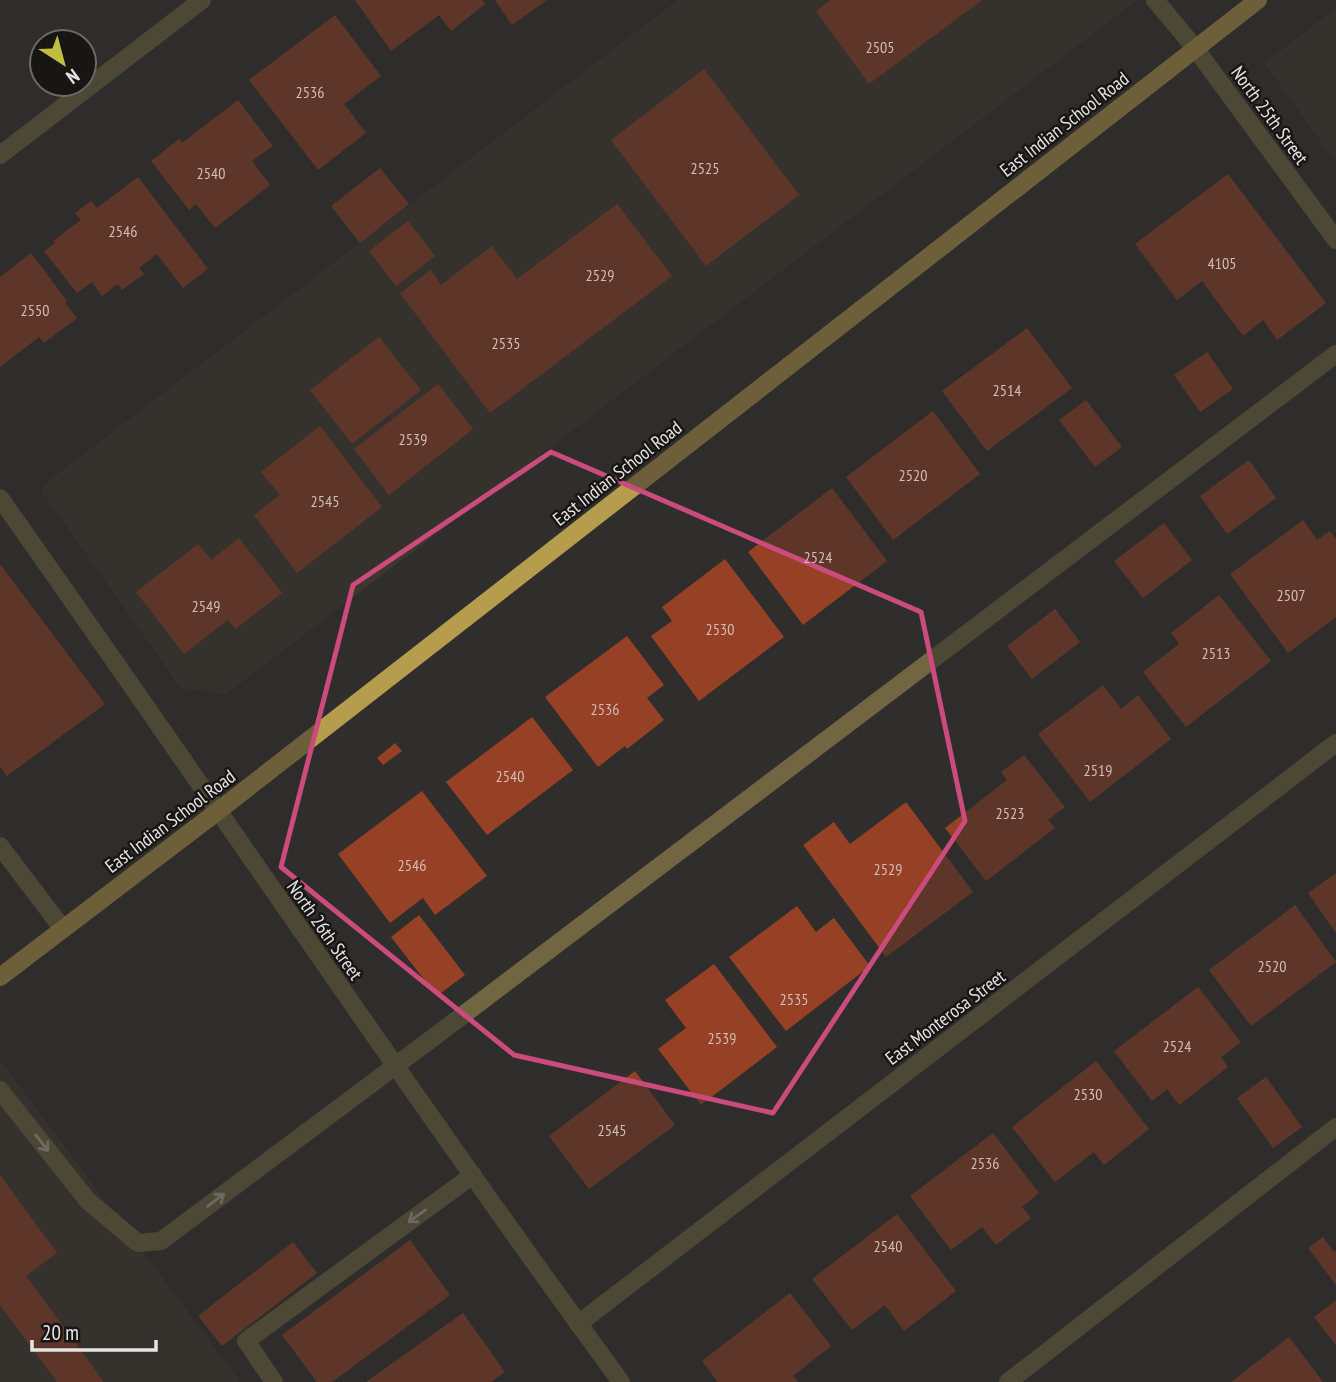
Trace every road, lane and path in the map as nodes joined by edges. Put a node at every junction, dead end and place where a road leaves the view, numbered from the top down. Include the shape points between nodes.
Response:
1 (202, 0) edge
2 (1156, 0) edge
3 (1258, 0) edge
4 (1195, 48) junction
5 (0, 155) edge
6 (1336, 240) edge
7 (1336, 354) edge
8 (0, 498) edge
9 (1336, 743) edge
10 (218, 811) junction
11 (0, 846) edge
12 (63, 929) junction
13 (0, 977) edge
14 (396, 1066) junction
15 (0, 1090) edge
16 (1336, 1126) edge
17 (472, 1175) junction
18 (578, 1324) junction
19 (274, 1382) edge
20 (621, 1382) edge
21 (1009, 1382) edge

1 - 5 street
2 - 4 street, North 25th Street
3 - 4 main road, East Indian School Road
4 - 6 street, North 25th Street
4 - 10 main road, East Indian School Road
7 - 14 street
8 - 10 street, North 26th Street
9 - 18 street, East Monterosa Street
10 - 12 main road, East Indian School Road
10 - 14 street, North 26th Street
11 - 12 street
12 - 13 main road, East Indian School Road
15 -> 14 street via 88,1201 138,1243 161,1241
14 - 17 street, North 26th Street
16 - 21 street
17 - 18 street, North 26th Street
17 -> 19 street via 246,1341
18 - 20 street, North 26th Street

